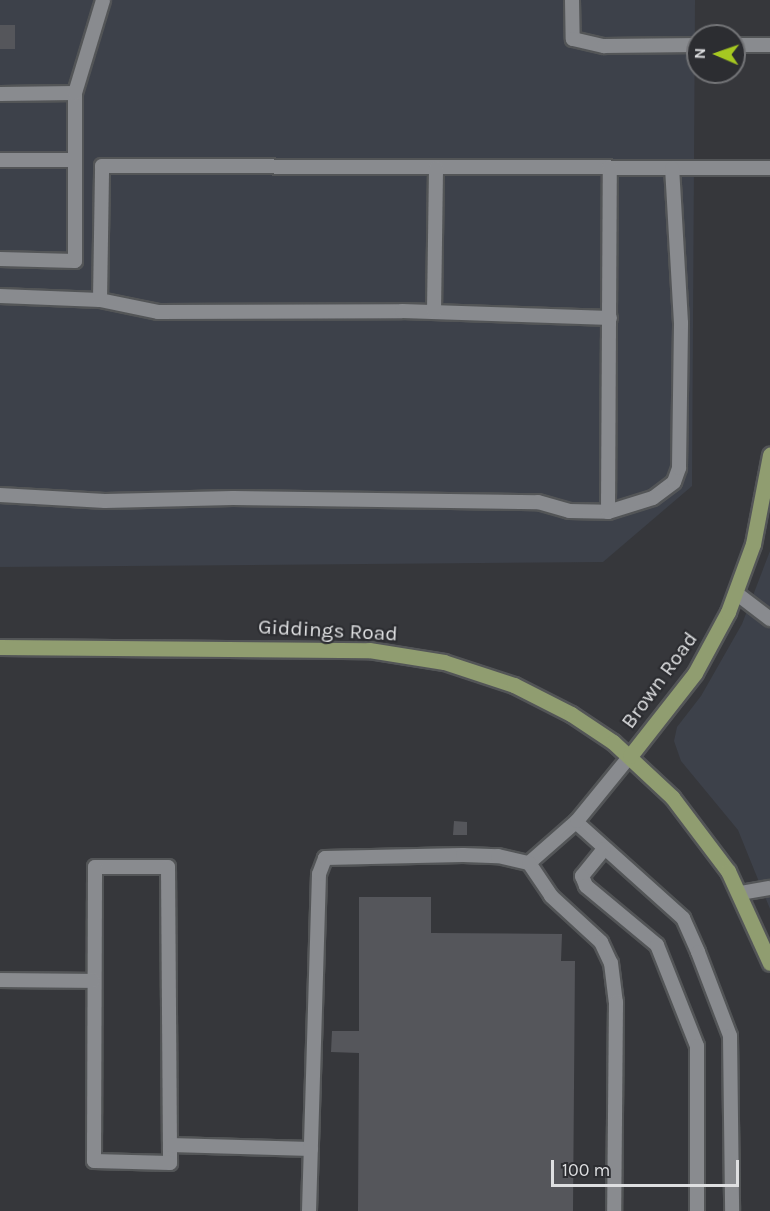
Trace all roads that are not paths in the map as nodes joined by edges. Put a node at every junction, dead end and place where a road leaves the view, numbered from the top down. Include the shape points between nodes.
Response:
1 (103, 0) edge
2 (572, 0) edge
3 (686, 45) edge
4 (746, 45) edge
5 (770, 45) edge
6 (75, 93) junction
7 (0, 94) edge
8 (0, 160) edge
9 (75, 160) junction
10 (436, 168) junction
11 (610, 168) junction
12 (672, 168) junction
13 (770, 168) edge
14 (0, 260) edge
15 (0, 296) edge
16 (100, 300) junction
17 (434, 312) junction
18 (610, 318) junction
19 (770, 455) edge
20 (0, 495) edge
21 (608, 512) junction
22 (736, 593) junction
23 (770, 619) edge
24 (0, 647) edge
25 (630, 756) junction
26 (576, 822) junction
27 (604, 849) junction
28 (529, 863) junction
29 (770, 888) edge
30 (741, 893) junction
31 (770, 963) edge
32 (0, 980) edge
33 (93, 981) junction
34 (170, 1145) junction
35 (311, 1149) junction
36 (309, 1211) edge
37 (614, 1211) edge
38 (697, 1211) edge
39 (732, 1211) edge

1 - 6 lane
2 - 3 lane via 573,39 604,46
4 - 5 lane
6 - 7 lane
6 - 9 lane
8 - 9 lane
9 - 14 lane via 75,261
10 - 11 lane
10 - 16 lane via 102,166
10 - 17 lane
11 - 12 lane
11 - 18 lane
12 - 13 lane
12 - 21 lane via 681,323 679,468 674,482 653,498
15 - 16 lane
16 - 17 lane via 158,312
17 - 18 lane
18 - 21 lane
19 - 22 main road, Brown Road via 758,526
20 - 21 lane via 105,501 233,498 538,502 568,511
22 - 23 lane
22 - 25 main road, Brown Road via 695,673
24 - 25 main road, Giddings Road via 323,648 424,657 477,671 529,692 583,722
25 - 26 lane
25 - 30 main road, Brown Road via 692,819
26 - 27 lane
26 - 28 lane
27 - 38 lane via 582,876 586,886 657,945 697,1046
27 - 39 lane via 682,918 730,1036
28 - 35 lane via 498,856 326,858 319,874
28 - 37 lane via 551,896 601,942 611,963 616,1002
29 - 30 lane
30 - 31 main road, Brown Road
32 - 33 lane
33 - 34 lane via 94,1161 170,1163
33 - 34 lane via 94,867 168,867
34 - 35 lane
35 - 36 lane

